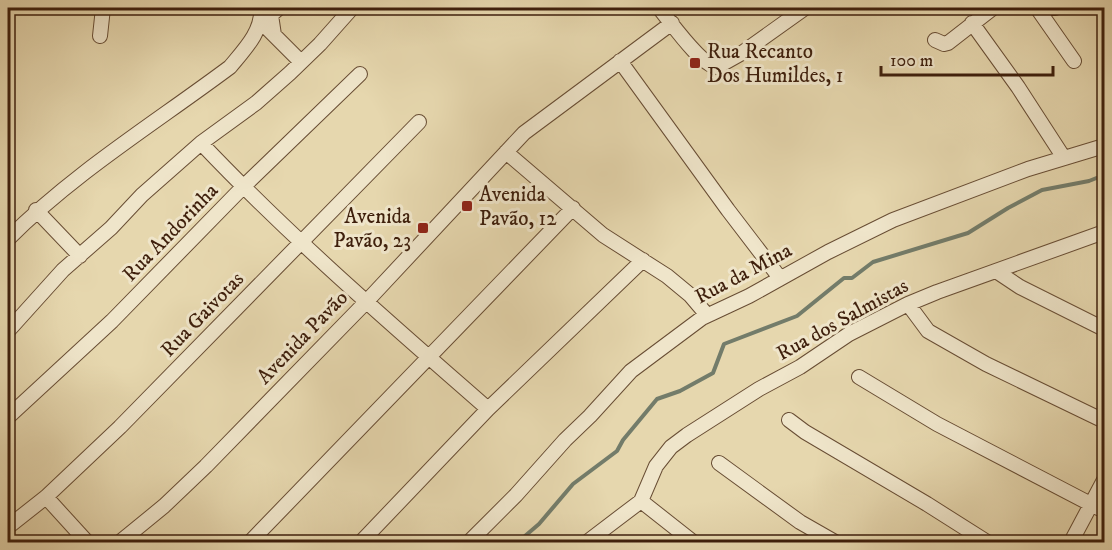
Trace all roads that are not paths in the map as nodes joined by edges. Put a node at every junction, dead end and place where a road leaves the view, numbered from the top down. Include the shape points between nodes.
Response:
1 (103, 8) edge
2 (352, 8) edge
3 (659, 8) edge
4 (805, 8) edge
5 (993, 8) edge
6 (1037, 8) edge
7 (1048, 8) edge
8 (1055, 8) edge
9 (269, 11) edge
10 (672, 23) junction
11 (972, 23) junction
12 (274, 35) junction
13 (100, 36) dead end
14 (936, 40) dead end
15 (620, 61) junction
16 (1074, 61) dead end
17 (301, 62) junction
18 (360, 74) dead end
19 (419, 122) dead end
20 (201, 143) junction
21 (1104, 146) edge
22 (506, 152) junction
23 (1064, 159) junction
24 (243, 187) junction
25 (573, 208) junction
26 (36, 210) junction
27 (1102, 236) edge
28 (8, 239) edge
29 (302, 241) junction
30 (80, 256) junction
31 (644, 260) junction
32 (996, 271) junction
33 (780, 278) junction
34 (366, 301) junction
35 (908, 304) junction
36 (707, 315) junction
37 (1104, 329) edge
38 (8, 331) edge
39 (429, 358) junction
40 (860, 377) dead end
41 (488, 409) junction
42 (8, 417) edge
43 (789, 420) dead end
44 (1104, 422) edge
45 (719, 463) dead end
46 (1104, 480) edge
47 (46, 497) junction
48 (641, 501) junction
49 (1091, 505) junction
50 (1104, 511) edge
51 (10, 522) edge
52 (87, 543) edge
53 (120, 543) edge
54 (250, 543) edge
55 (361, 543) edge
56 (469, 543) edge
57 (587, 543) edge
58 (693, 543) edge
59 (835, 543) edge
60 (987, 543) edge
61 (1071, 543) edge

1 - 13 street
2 - 17 street
3 - 10 street
4 - 10 street via 717,66 708,64
5 - 11 street
6 - 16 street
7 - 8 street
9 - 12 street
9 - 12 street
9 - 26 street via 230,67
10 - 15 street, Avenida Pavão
11 - 14 street via 948,43
11 - 23 street
12 - 17 street
15 - 22 street, Avenida Pavão via 528,129
15 - 33 street
17 - 20 street via 256,103
18 - 24 street, Rua Andorinha
19 - 29 street, Rua Gaivotas
20 - 24 street
20 - 30 street
21 - 23 street, Rua da Mina
22 - 25 street
22 - 34 street, Avenida Pavão
23 - 33 street, Rua da Mina via 893,220
24 - 29 street
24 - 42 street, Rua Andorinha via 112,321
25 - 31 street via 603,235
25 - 39 street
26 - 28 street
26 - 30 street
27 - 32 street, Rua dos Salmistas
29 - 34 street
29 - 47 street, Rua Gaivotas
30 - 38 street
31 - 36 street via 690,295
31 - 41 street
32 - 35 street, Rua dos Salmistas
32 - 37 street
33 - 36 street, Rua da Mina
34 - 39 street
34 - 53 street, Avenida Pavão via 206,466
35 - 44 street via 928,331
35 - 48 street, Rua dos Salmistas via 849,334 687,435 656,466
36 - 56 street, Rua da Mina via 631,371
39 - 41 street
39 - 54 street
40 - 49 street via 921,415
41 - 55 street
43 - 60 street
45 - 59 street
46 - 49 street
47 - 51 street, Rua Gaivotas
47 - 52 street
48 - 57 street
48 - 58 street
49 - 50 street
49 - 61 street

